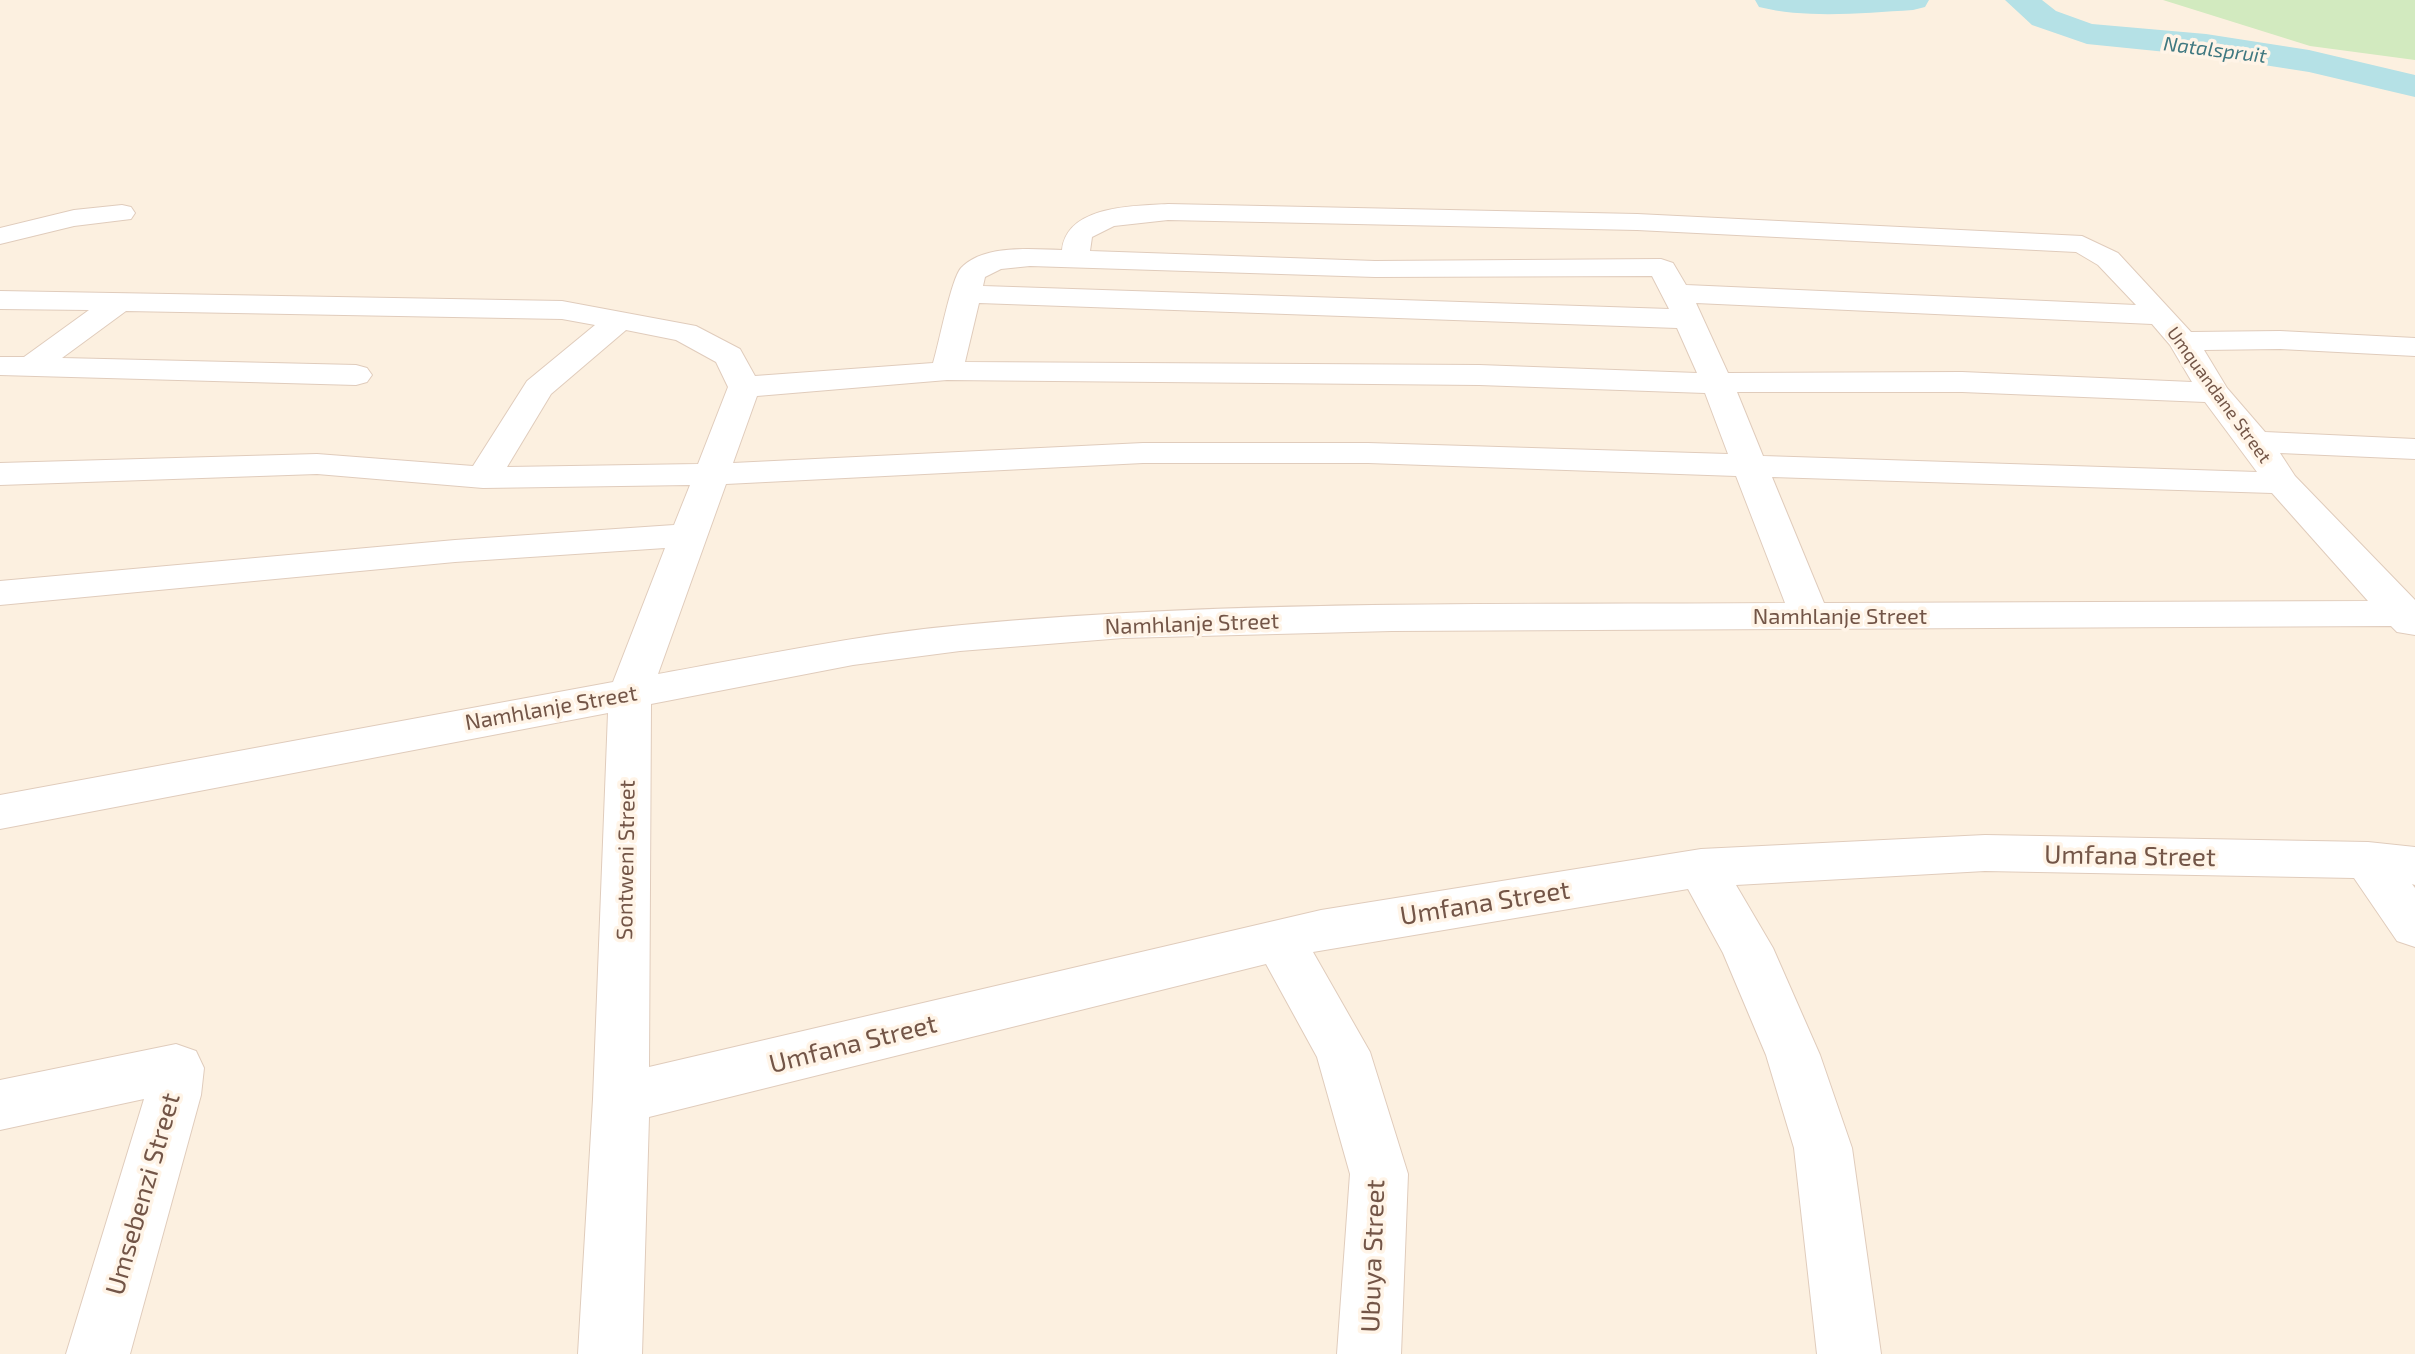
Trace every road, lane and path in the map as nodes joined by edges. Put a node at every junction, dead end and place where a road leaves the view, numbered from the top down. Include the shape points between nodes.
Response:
1 (1294, 185) dead end
2 (122, 213) dead end
3 (1298, 217) junction
4 (1637, 222) junction
5 (0, 236) edge
6 (1076, 259) junction
7 (1300, 267) junction
8 (1676, 293) junction
9 (966, 294) junction
10 (0, 300) edge
11 (118, 303) junction
12 (2159, 315) junction
13 (621, 319) junction
14 (2183, 341) junction
15 (2415, 347) edge
16 (33, 365) junction
17 (0, 366) edge
18 (947, 371) junction
19 (356, 375) dead end
20 (1717, 383) junction
21 (744, 387) junction
22 (2214, 393) junction
23 (2255, 442) junction
24 (2415, 449) edge
25 (1751, 466) junction
26 (0, 474) edge
27 (714, 474) junction
28 (483, 477) junction
29 (2282, 483) junction
30 (687, 535) junction
31 (0, 593) edge
32 (1810, 617) junction
33 (2410, 617) edge
34 (630, 693) junction
35 (0, 812) edge
36 (2392, 863) edge
37 (1701, 868) junction
38 (2415, 927) edge
39 (1279, 941) junction
40 (621, 1099) junction
41 (0, 1105) edge
42 (98, 1354) edge
43 (610, 1354) edge
44 (1369, 1354) edge
45 (1849, 1354) edge

1 - 3 street
2 - 5 street
3 - 4 street, Umquandane Street
3 - 6 street, Umquandane Street via 1168,212 1127,216 1083,230
3 - 7 street
4 - 8 street
4 - 12 street, Umquandane Street via 2070,242 2091,248 2126,276
6 - 7 street
6 - 9 street via 979,265
7 - 8 street
8 - 9 street
8 - 12 street
8 - 20 street
9 - 18 street
10 - 11 street
11 - 13 street via 506,307
11 - 16 street
12 - 14 street, Umquandane Street
13 - 21 street via 685,332 710,344 729,356
13 - 28 street via 538,388
14 - 15 street
14 - 22 street, Umquandane Street
16 - 17 street
16 - 19 street
18 - 20 street via 1479,375
18 - 21 street
20 - 22 street via 1962,382
20 - 25 street
21 - 27 street, Sontweni Street
22 - 23 street, Umquandane Street
23 - 24 street
23 - 29 street, Umquandane Street
25 - 27 street via 1229,452
25 - 29 street
25 - 32 street
26 - 28 street via 317,464
27 - 28 street
27 - 30 street, Sontweni Street
29 - 33 street, Umquandane Street
30 - 31 street
30 - 34 street, Sontweni Street
32 - 33 street, Namhlanje Street
32 - 34 street, Namhlanje Street via 1123,625 853,652
34 - 35 street, Namhlanje Street
34 - 40 street, Sontweni Street
36 - 37 street, Umfana Street via 1985,853
36 - 38 street, Umfana Street
37 - 39 street, Umfana Street
37 - 45 street via 1753,961 1793,1055 1823,1148
39 - 40 street, Umfana Street
39 - 44 street, Ubuya Street via 1343,1052 1379,1174
40 - 43 street, Sontweni Street
41 - 42 street, Umsebenzi Street via 176,1068 173,1095

